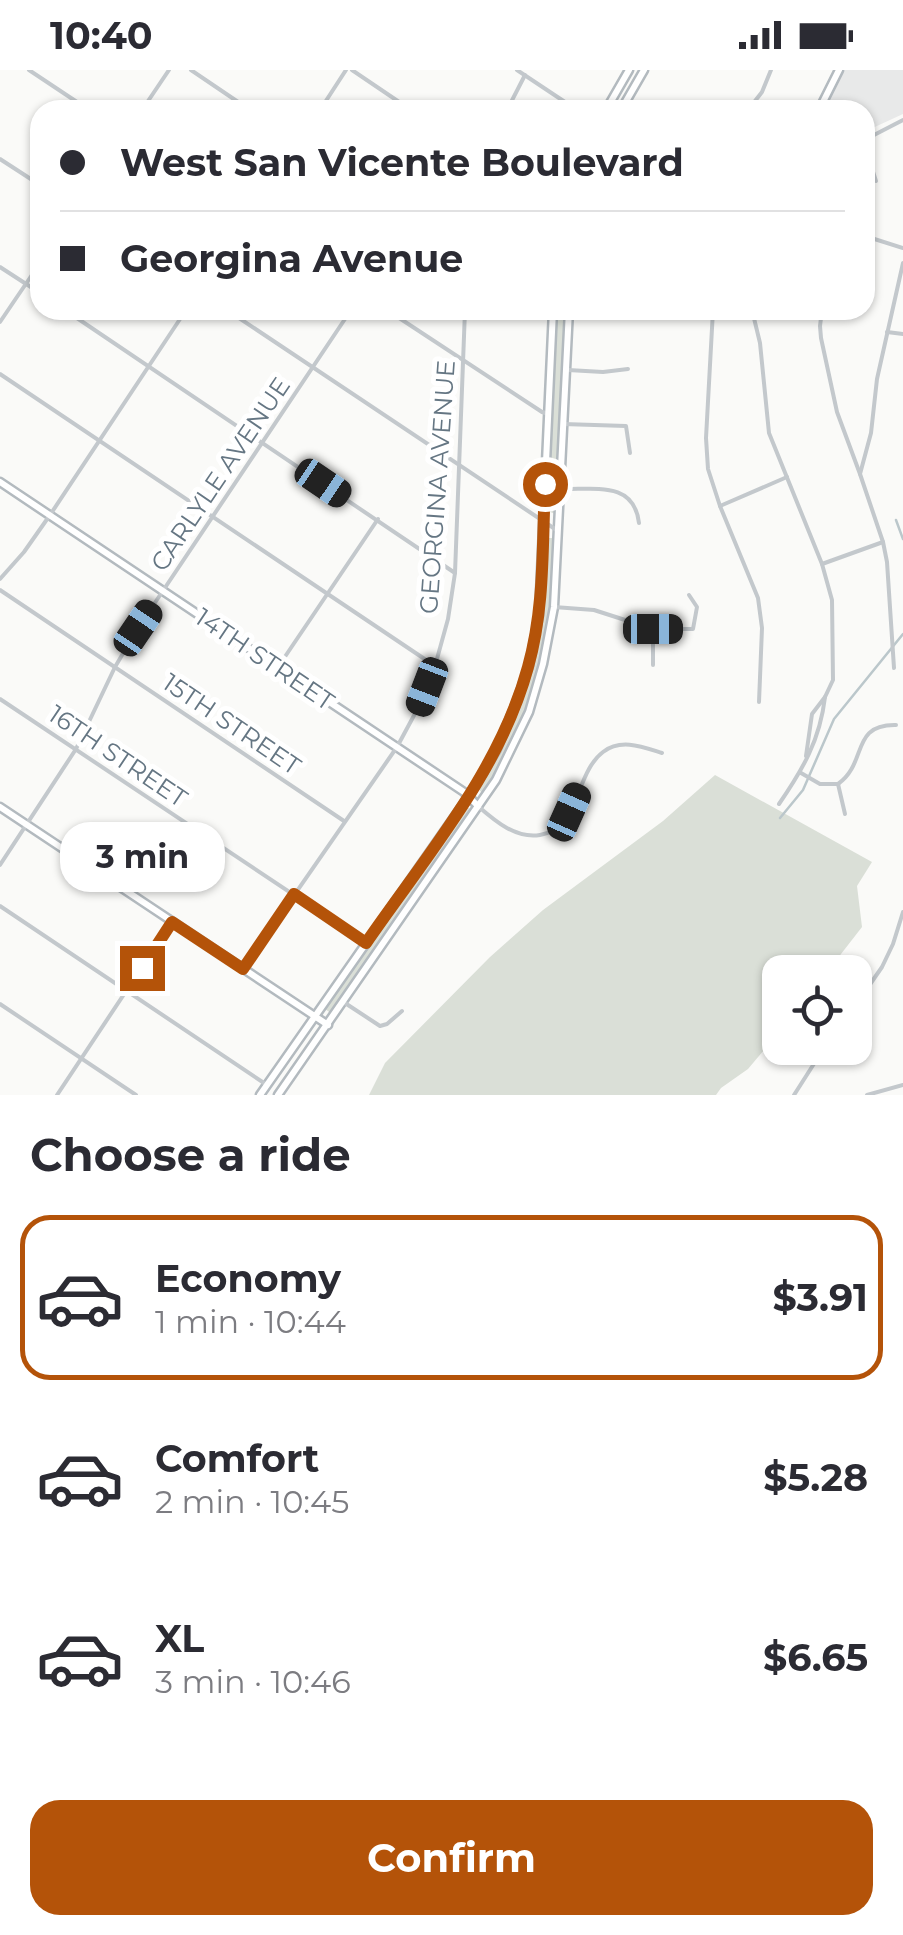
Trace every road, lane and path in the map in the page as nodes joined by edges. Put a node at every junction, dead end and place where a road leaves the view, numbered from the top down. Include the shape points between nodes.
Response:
1 (29, 70) edge
2 (169, 70) edge
3 (191, 70) edge
4 (349, 70) edge
5 (517, 70) edge
6 (629, 70) edge
7 (644, 70) edge
8 (771, 70) edge
9 (839, 70) edge
10 (524, 75) junction
11 (74, 100) edge
12 (149, 100) edge
13 (235, 100) edge
14 (327, 100) edge
15 (396, 100) edge
16 (512, 100) edge
17 (562, 100) edge
18 (612, 100) edge
19 (627, 100) edge
20 (756, 100) edge
21 (825, 100) edge
22 (903, 120) edge
23 (875, 133) edge
24 (0, 158) edge
25 (30, 178) edge
26 (875, 178) edge
27 (876, 181) dead end
28 (875, 239) edge
29 (903, 248) edge
30 (903, 263) edge
31 (0, 267) edge
32 (30, 278) edge
33 (26, 284) junction
34 (30, 287) edge
35 (80, 320) edge
36 (179, 320) edge
37 (242, 320) edge
38 (343, 320) edge
39 (402, 320) edge
40 (465, 320) edge
41 (552, 320) edge
42 (568, 320) edge
43 (713, 320) edge
44 (754, 320) edge
45 (821, 320) edge
46 (0, 322) edge
47 (887, 332) junction
48 (903, 334) edge
49 (463, 361) junction
50 (149, 366) junction
51 (312, 368) junction
52 (628, 369) dead end
53 (566, 370) junction
54 (0, 374) edge
55 (549, 414) junction
56 (563, 424) junction
57 (99, 440) junction
58 (262, 442) junction
59 (630, 453) dead end
60 (458, 466) junction
61 (860, 474) junction
62 (787, 477) junction
63 (0, 482) edge
64 (560, 489) junction
65 (720, 506) junction
66 (50, 515) junction
67 (211, 516) junction
68 (378, 519) junction
69 (543, 520) junction
70 (639, 523) dead end
71 (558, 531) junction
72 (883, 542) junction
73 (822, 564) junction
74 (454, 573) junction
75 (0, 579) edge
76 (0, 590) edge
77 (164, 591) junction
78 (327, 593) junction
79 (690, 595) dead end
80 (554, 606) junction
81 (653, 629) junction
82 (654, 665) dead end
83 (435, 666) junction
84 (114, 667) junction
85 (278, 667) junction
86 (894, 668) dead end
87 (826, 697) junction
88 (0, 698) edge
89 (759, 702) dead end
90 (896, 724) dead end
91 (397, 747) junction
92 (76, 750) junction
93 (662, 753) dead end
94 (806, 756) junction
95 (801, 773) junction
96 (838, 784) junction
97 (469, 796) junction
98 (779, 804) dead end
99 (478, 806) junction
100 (0, 807) edge
101 (845, 814) dead end
102 (344, 821) junction
103 (28, 826) junction
104 (0, 865) edge
105 (294, 894) junction
106 (0, 906) edge
107 (903, 912) edge
108 (172, 922) junction
109 (366, 943) junction
110 (243, 969) junction
111 (872, 981) edge
112 (126, 991) junction
113 (344, 1002) junction
114 (0, 1004) edge
115 (402, 1010) dead end
116 (315, 1017) junction
117 (328, 1026) junction
118 (82, 1058) junction
119 (813, 1065) edge
120 (903, 1084) edge
121 (267, 1085) junction
122 (57, 1095) edge
123 (136, 1095) edge
124 (260, 1095) edge
125 (278, 1095) edge
126 (794, 1095) edge
127 (867, 1095) edge

1 - 11 street
2 - 12 street
3 - 13 street
4 - 14 street
4 - 15 street
5 - 10 street
6 - 18 main road
7 - 19 main road
8 - 20 street
9 - 21 main road
10 - 16 street
10 - 17 street
22 - 23 street
24 - 25 street
26 - 27 street
28 - 29 street
30 - 47 street
31 - 33 street
32 - 33 street
33 - 34 street
33 - 46 street
35 - 50 street
36 - 50 street
37 - 51 street
38 - 51 street, CARLYLE AVENUE
39 - 49 street
40 - 49 street, GEORGINA AVENUE
41 - 55 main road
42 - 53 main road
43 - 65 street via 706,455
44 - 62 street via 770,433
45 - 61 street via 837,412
47 - 48 street
47 - 61 street
49 - 55 street
49 - 60 street, GEORGINA AVENUE
50 - 57 street
50 - 58 street
51 - 58 street, CARLYLE AVENUE
51 - 60 street
52 - 53 street
53 - 56 main road
54 - 57 street
55 - 69 main road
56 - 59 street via 626,426
56 - 64 main road
57 - 66 street
57 - 67 street
58 - 67 street, CARLYLE AVENUE
58 - 68 street
60 - 69 street
60 - 74 street, GEORGINA AVENUE
61 - 72 street
62 - 65 street
62 - 73 street
63 - 66 main road, 14TH STREET
64 - 70 street via 622,492 634,502
64 - 71 main road
65 - 89 street via 758,598
66 - 75 street
66 - 77 main road, 14TH STREET
67 - 77 street, CARLYLE AVENUE
67 - 78 street
68 - 74 street
68 - 78 street
69 - 71 street
69 - 97 main road via 539,615 529,666 504,734
71 - 80 main road
72 - 73 street
72 - 86 street
73 - 87 street via 833,634 833,680
74 - 83 street, GEORGINA AVENUE
76 - 84 street, 15TH STREET
77 - 84 street, CARLYLE AVENUE
77 - 85 main road, 14TH STREET
78 - 83 street
78 - 85 street
79 - 81 street via 697,606 693,629
80 - 81 street via 594,610
80 - 99 main road via 528,712
81 - 82 street
83 - 91 street, GEORGINA AVENUE
84 - 92 street, CARLYLE AVENUE
84 - 102 street, 15TH STREET
85 - 91 main road, 14TH STREET
87 - 94 street via 818,737
87 - 94 street via 812,714
88 - 92 street, 16TH STREET
90 - 96 street via 866,734 849,775
91 - 97 main road, 14TH STREET
91 - 102 street, GEORGINA AVENUE
92 - 103 street, CARLYLE AVENUE
92 - 105 street, 16TH STREET
93 - 99 street via 624,744 602,753 564,820 548,833 519,834
94 - 95 street
95 - 96 street via 820,784
95 - 98 street
96 - 101 street
97 - 99 main road, 14TH STREET
97 - 109 main road
99 - 113 main road
100 - 103 main road
102 - 105 street, GEORGINA AVENUE
103 - 104 street, CARLYLE AVENUE
103 - 108 main road
105 - 109 street, 16TH STREET
105 - 110 street, GEORGINA AVENUE
106 - 112 street
107 - 111 street
108 - 110 main road
108 - 112 street
109 - 116 main road
110 - 116 main road
112 - 118 street
112 - 121 street
113 - 115 street via 380,1026
113 - 117 main road
114 - 118 street
116 - 117 main road
116 - 121 main road
117 - 125 main road
118 - 122 street
118 - 123 street
119 - 126 street
120 - 127 street
121 - 124 main road

